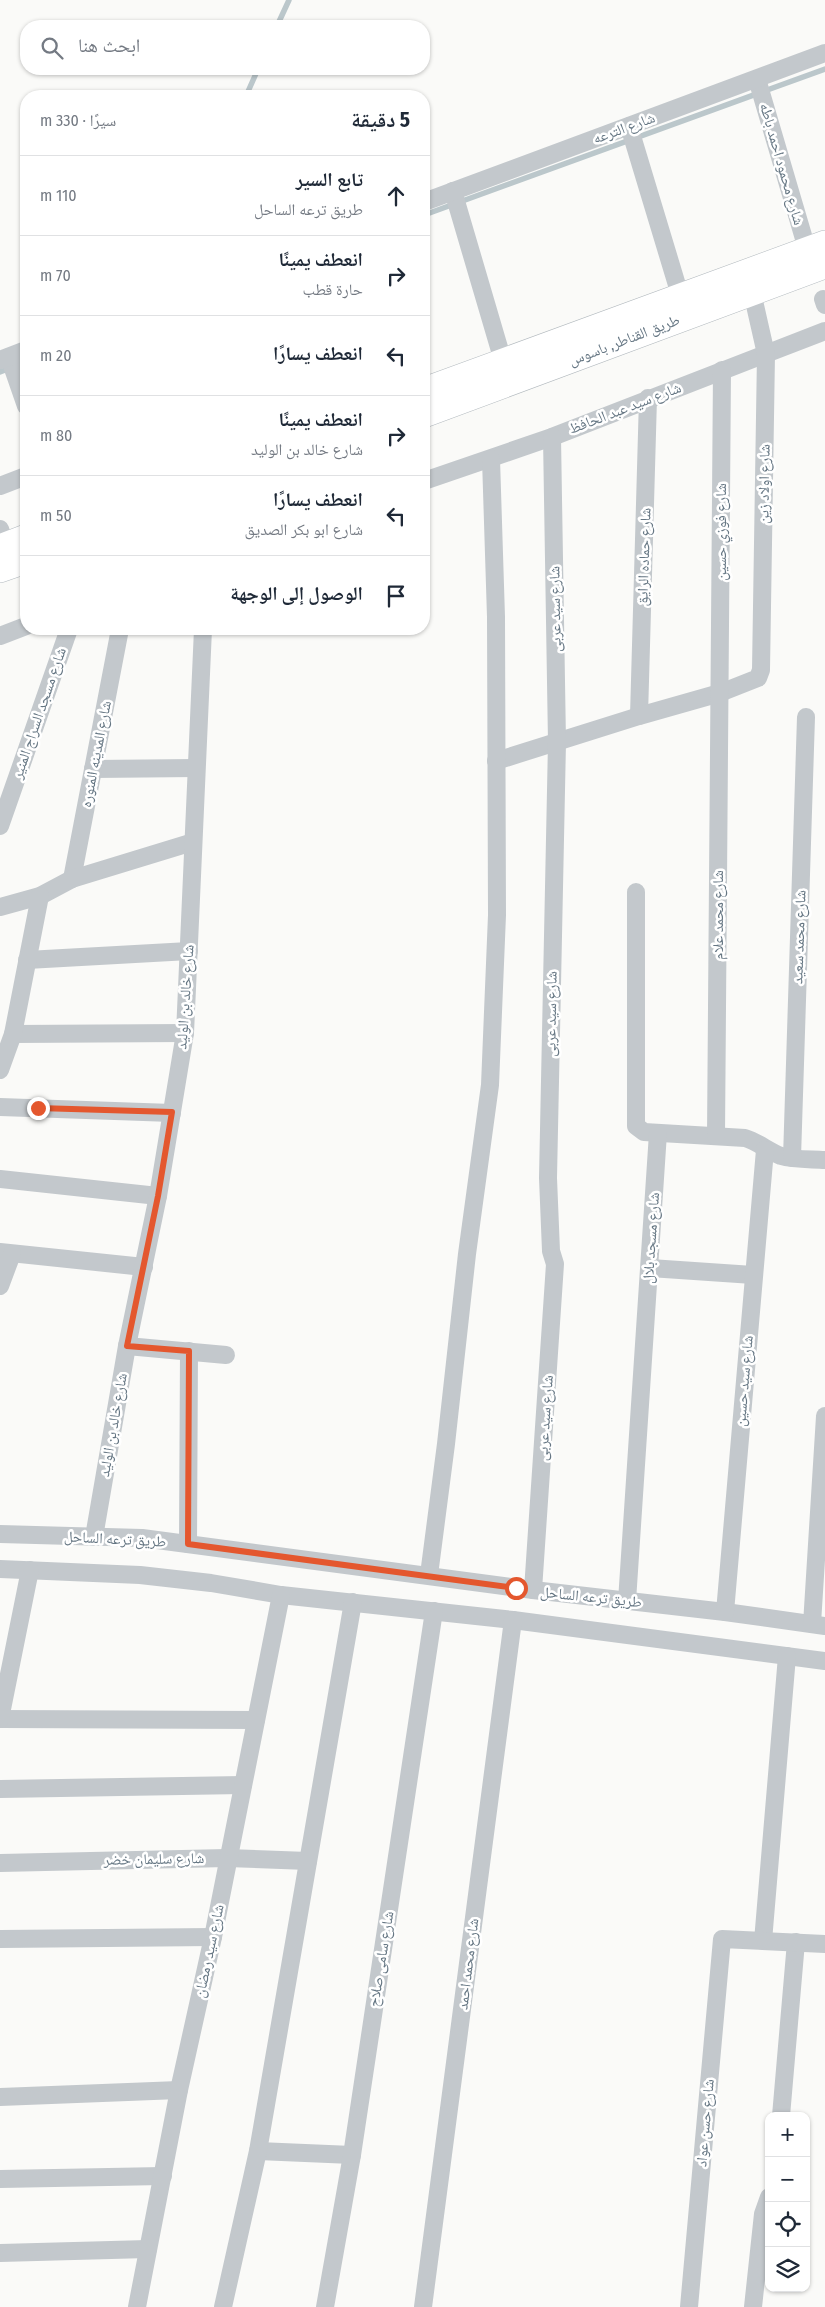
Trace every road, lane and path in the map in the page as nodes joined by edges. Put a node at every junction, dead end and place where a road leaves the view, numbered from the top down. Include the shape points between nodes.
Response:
1 (825, 53) edge
2 (757, 78) junction
3 (629, 126) junction
4 (453, 191) junction
5 (430, 200) edge
6 (816, 246) edge
7 (825, 266) edge
8 (752, 292) junction
9 (680, 295) junction
10 (825, 331) edge
11 (20, 352) edge
12 (766, 354) junction
13 (4, 358) edge
14 (503, 361) junction
15 (722, 370) junction
16 (430, 388) edge
17 (20, 393) edge
18 (648, 398) junction
19 (430, 413) edge
20 (552, 437) junction
21 (491, 459) junction
22 (20, 478) edge
23 (430, 479) edge
24 (0, 486) edge
25 (20, 562) edge
26 (0, 570) edge
27 (20, 628) edge
28 (67, 635) edge
29 (119, 635) edge
30 (203, 635) edge
31 (0, 636) edge
32 (720, 693) junction
33 (639, 716) junction
34 (806, 717) dead end
35 (557, 742) junction
36 (496, 761) junction
37 (196, 768) junction
38 (93, 769) junction
39 (0, 826) edge
40 (193, 842) junction
41 (72, 879) junction
42 (636, 892) dead end
43 (40, 896) junction
44 (0, 907) edge
45 (189, 951) junction
46 (27, 960) junction
47 (13, 1034) junction
48 (186, 1034) junction
49 (0, 1070) edge
50 (0, 1107) edge
51 (172, 1112) junction
52 (658, 1133) junction
53 (716, 1136) junction
54 (765, 1150) junction
55 (792, 1158) junction
56 (825, 1160) edge
57 (0, 1179) edge
58 (158, 1196) junction
59 (6, 1253) edge
60 (144, 1267) junction
61 (650, 1268) junction
62 (754, 1275) junction
63 (0, 1286) edge
64 (127, 1346) junction
65 (189, 1351) junction
66 (226, 1355) dead end
67 (825, 1416) edge
68 (0, 1534) edge
69 (94, 1537) junction
70 (188, 1544) junction
71 (0, 1569) edge
72 (30, 1570) junction
73 (429, 1575) junction
74 (533, 1590) junction
75 (281, 1595) junction
76 (628, 1601) junction
77 (353, 1602) junction
78 (434, 1611) junction
79 (725, 1612) junction
80 (513, 1620) junction
81 (818, 1625) edge
82 (787, 1656) junction
83 (825, 1661) edge
84 (0, 1719) edge
85 (256, 1720) junction
86 (243, 1785) junction
87 (0, 1789) edge
88 (227, 1858) junction
89 (308, 1861) junction
90 (0, 1863) edge
91 (212, 1937) junction
92 (0, 1939) edge
93 (763, 1941) junction
94 (796, 1942) junction
95 (825, 1944) edge
96 (179, 2090) junction
97 (0, 2097) edge
98 (781, 2112) edge
99 (258, 2151) junction
100 (352, 2155) junction
101 (163, 2176) junction
102 (0, 2179) edge
103 (767, 2202) edge
104 (148, 2249) junction
105 (0, 2253) edge
106 (137, 2307) edge
107 (223, 2307) edge
108 (325, 2307) edge
109 (423, 2307) edge
110 (689, 2307) edge
111 (753, 2307) edge

1 - 2 street, شارع الترعه
2 - 3 street, شارع الترعه
2 - 6 street, شارع محمود احمد باطه
3 - 4 street, شارع الترعه
3 - 9 street
4 - 5 street, شارع الترعه
4 - 14 street
6 - 9 main road, طريق القناطر, باسوس
7 - 8 main road, طريق القناطر, باسوس
8 - 12 street, شارع اولاد زين
8 - 19 main road, طريق القناطر, باسوس
9 - 14 main road, طريق القناطر, باسوس
10 - 12 street, شارع سيد عبد الحافظ
11 - 13 street
12 - 15 street, شارع سيد عبد الحافظ
12 - 32 street, شارع اولاد زين via 761,670 758,678
13 - 17 street
14 - 16 main road, طريق القناطر, باسوس
15 - 18 street, شارع سيد عبد الحافظ
15 - 32 street, شارع فوزي حسين
18 - 20 street, شارع سيد عبد الحافظ
18 - 33 street, شارع حماده الرايق
20 - 21 street, شارع سيد عبد الحافظ
20 - 35 street, شارع سيد عربى
21 - 23 street, شارع سيد عبد الحافظ
21 - 36 street
22 - 24 street
25 - 26 main road
27 - 31 street
28 - 39 street, شارع مسجد السراج المنير
29 - 38 street, شارع المدينه المنوره
30 - 37 street, شارع خالد بن الوليد
32 - 33 street
32 - 53 street, شارع محمد علام
33 - 35 street
34 - 55 street, شارع محمد سعيد
35 - 36 street
35 - 74 street, شارع سيد عربى via 548,1178 551,1251 555,1264
36 - 73 street via 497,915 490,1085
37 - 38 street
37 - 40 street, شارع خالد بن الوليد
38 - 41 street, شارع المدينه المنوره
40 - 41 street
40 - 45 street, شارع خالد بن الوليد
41 - 43 street
42 - 52 street via 636,1126 644,1132
43 - 44 street
43 - 46 street
45 - 46 street
45 - 48 street, شارع خالد بن الوليد
46 - 47 street
47 - 48 street
47 - 49 street
48 - 51 street, شارع خالد بن الوليد
50 - 51 street
51 - 58 street, شارع خالد بن الوليد
52 - 53 street
52 - 61 street, شارع مسجد بلال
53 - 54 street via 752,1140
54 - 55 street
54 - 62 street, شارع سيد حسين
55 - 56 street
57 - 58 street
58 - 60 street, شارع خالد بن الوليد
59 - 60 street
59 - 63 street
60 - 64 street, شارع خالد بن الوليد
61 - 62 street
61 - 76 street, شارع مسجد بلال
62 - 79 street, شارع سيد حسين
64 - 65 street
64 - 69 street, شارع خالد بن الوليد
65 - 66 street
65 - 70 street
67 - 81 street
68 - 69 street, طريق ترعه الساحل
69 - 70 street, طريق ترعه الساحل via 142,1538
70 - 73 street, طريق ترعه الساحل
71 - 72 street
72 - 75 street via 140,1575
72 - 84 street
73 - 74 street, طريق ترعه الساحل
74 - 76 street, طريق ترعه الساحل
75 - 77 street
75 - 85 street, شارع سيد رمضان
76 - 79 street, طريق ترعه الساحل
77 - 78 street
77 - 89 street
78 - 80 street
78 - 100 street, شارع سامى صلاح
79 - 81 street, طريق ترعه الساحل
80 - 82 street
80 - 109 street, شارع محمد احمد
82 - 83 street
82 - 93 street
84 - 85 street
85 - 86 street, شارع سيد رمضان
86 - 87 street
86 - 88 street, شارع سيد رمضان
88 - 89 street, شارع سليمان خضر
88 - 90 street, شارع سليمان خضر
88 - 91 street, شارع سيد رمضان
89 - 99 street
91 - 92 street
91 - 96 street, شارع سيد رمضان
93 - 94 street
93 - 110 street, شارع حسن عواد via 722,1940
94 - 95 street
94 - 98 street
96 - 97 street
96 - 101 street, شارع سيد رمضان
99 - 100 street
99 - 107 street
100 - 108 street, شارع سامى صلاح
101 - 102 street
101 - 104 street, شارع سيد رمضان
103 - 111 street via 763,2214
104 - 105 street
104 - 106 street, شارع سيد رمضان

